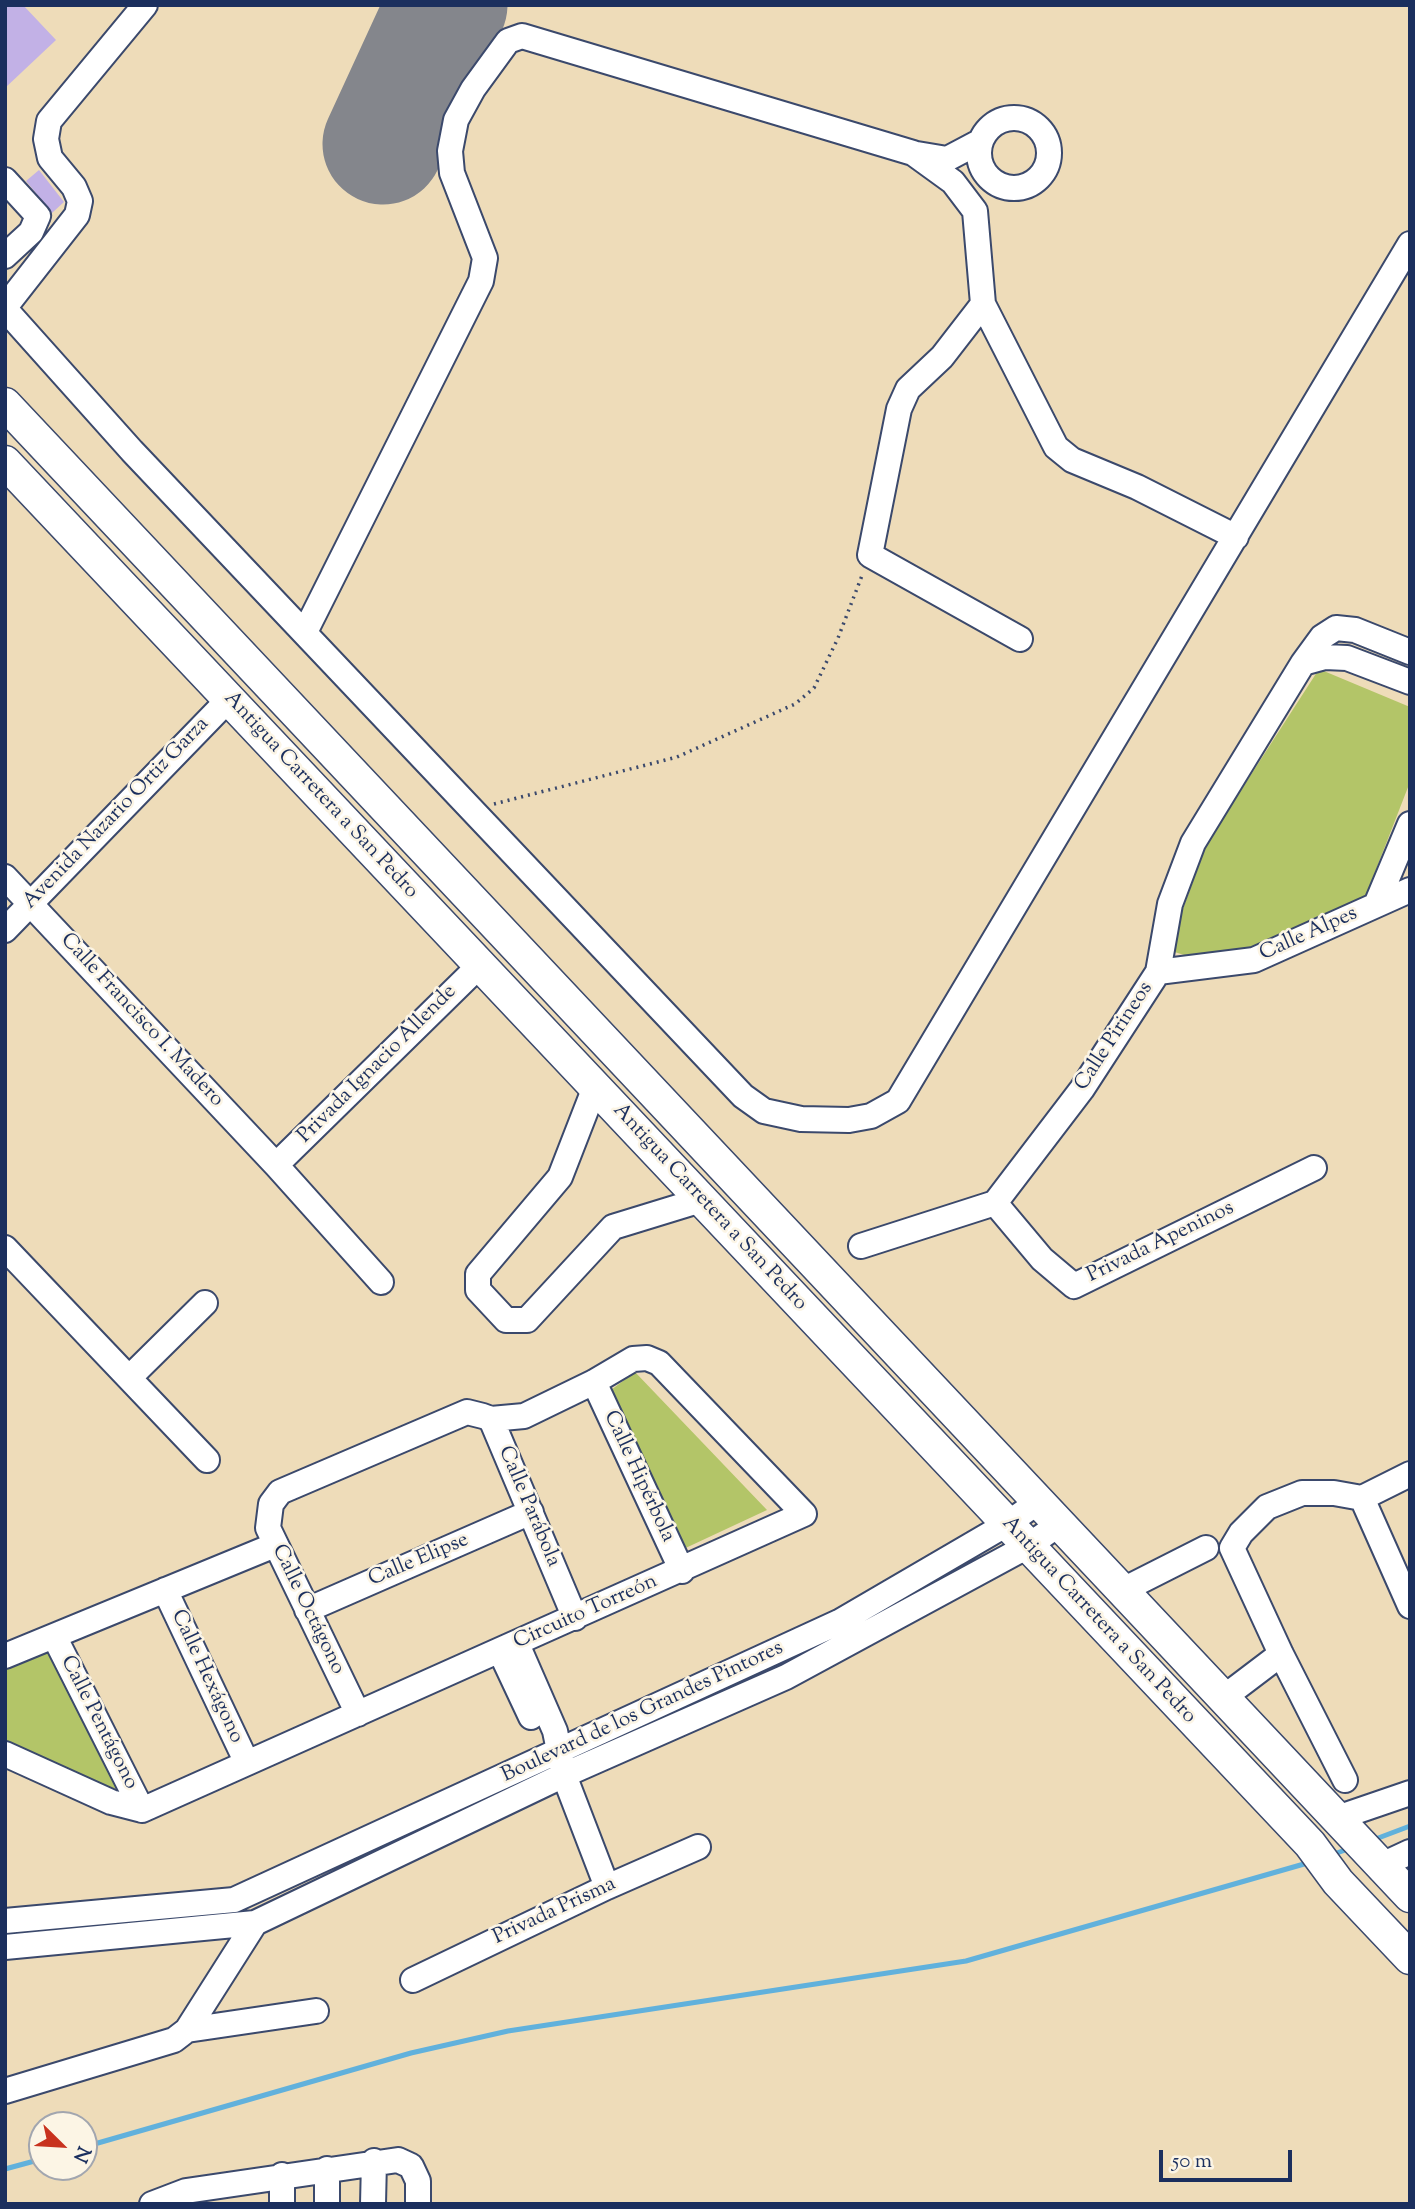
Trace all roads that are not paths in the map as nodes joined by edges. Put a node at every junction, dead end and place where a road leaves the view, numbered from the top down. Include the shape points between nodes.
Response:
1 (145, 5) edge
2 (981, 141) junction
3 (913, 153) junction
4 (5, 180) edge
5 (953, 182) junction
6 (997, 183) junction
7 (975, 211) junction
8 (1410, 244) edge
9 (5, 256) edge
10 (983, 304) junction
11 (5, 308) edge
12 (5, 404) edge
13 (5, 437) edge
14 (5, 462) edge
15 (125, 532) junction
16 (1236, 537) junction
17 (305, 632) junction
18 (1020, 639) dead end
19 (1410, 652) edge
20 (1303, 663) junction
21 (1410, 682) edge
22 (229, 699) junction
23 (1410, 824) edge
24 (5, 877) edge
25 (1410, 890) edge
26 (30, 904) junction
27 (1376, 905) junction
28 (5, 930) edge
29 (480, 965) junction
30 (1158, 972) junction
31 (595, 1087) junction
32 (276, 1165) junction
33 (1314, 1168) dead end
34 (701, 1200) junction
35 (995, 1203) junction
36 (861, 1245) dead end
37 (5, 1248) edge
38 (381, 1282) dead end
39 (205, 1303) dead end
40 (128, 1378) junction
41 (594, 1382) junction
42 (491, 1419) junction
43 (207, 1460) dead end
44 (1410, 1474) edge
45 (1362, 1498) junction
46 (271, 1504) joint
47 (531, 1512) junction
48 (1048, 1513) junction
49 (1017, 1535) junction
50 (275, 1545) junction
51 (1206, 1548) dead end
52 (682, 1571) junction
53 (165, 1590) junction
54 (1121, 1591) junction
55 (1407, 1592) edge
56 (307, 1610) junction
57 (575, 1618) junction
58 (54, 1636) junction
59 (509, 1648) junction
60 (1281, 1654) junction
61 (5, 1656) edge
62 (1223, 1698) junction
63 (358, 1714) junction
64 (5, 1754) edge
65 (247, 1763) junction
66 (561, 1764) junction
67 (1346, 1780) dead end
68 (1410, 1793) edge
69 (142, 1810) junction
70 (1345, 1827) junction
71 (698, 1847) dead end
72 (1410, 1852) edge
73 (1379, 1863) junction
74 (607, 1887) junction
75 (1410, 1896) edge
76 (233, 1900) junction
77 (5, 1922) edge
78 (255, 1923) junction
79 (5, 1947) edge
80 (1410, 1958) edge
81 (413, 1980) dead end
82 (316, 2011) dead end
83 (187, 2030) junction
84 (5, 2091) edge
85 (374, 2161) junction
86 (327, 2169) junction
87 (282, 2175) junction
88 (237, 2193) edge
89 (186, 2197) edge
90 (152, 2204) edge
91 (282, 2204) edge
92 (327, 2204) edge
93 (373, 2204) edge
94 (418, 2204) edge

1 - 11 street via 49,121 50,158 74,187 80,201 77,215
2 - 3 street via 947,159
2 - 6 street via 980,163
2 - 6 street via 995,123 1018,118 1040,129 1046,140 1047,163 1041,174 1023,186
3 - 5 street
3 - 17 street via 535,38 508,41 456,120 450,150 465,214 485,258 481,281
4 - 9 street via 38,216 31,232
5 - 6 street
5 - 7 street
6 - 7 street
7 - 10 street
8 - 16 street
10 - 16 street via 1056,447 1072,460
10 - 18 street via 942,357 908,389 870,555
11 - 17 street via 132,451
12 - 15 main road, Antigua Carretera a San Pedro
13 - 15 main road via 22,445 88,506
14 - 22 main road, Antigua Carretera a San Pedro
15 - 48 main road, Antigua Carretera a San Pedro
16 - 17 street via 906,1090 898,1101 871,1116 849,1120 801,1119 764,1111 743,1096
19 - 20 street, Calle Pirineos via 1336,628 1322,637
20 - 21 street via 1347,658
20 - 30 street, Calle Pirineos via 1193,843 1170,904
22 - 26 street, Avenida Nazario Ortiz Garza
22 - 29 main road, Antigua Carretera a San Pedro
23 - 27 street
24 - 26 street, Calle Francisco I. Madero
25 - 27 street, Calle Alpes
26 - 28 street, Avenida Nazario Ortiz Garza
26 - 32 street, Calle Francisco I. Madero
27 - 30 street, Calle Alpes via 1254,961
29 - 31 main road, Antigua Carretera a San Pedro
29 - 32 street, Privada Ignacio Allende
30 - 35 street, Calle Pirineos via 1082,1089
31 - 34 main road, Antigua Carretera a San Pedro
31 - 34 street via 560,1177 478,1274 478,1290 506,1320 527,1320 614,1227
32 - 38 street, Calle Francisco I. Madero
33 - 35 street, Privada Apeninos via 1074,1286 1042,1259
34 - 49 main road, Antigua Carretera a San Pedro
35 - 36 street
37 - 40 street
39 - 40 street
40 - 43 street
41 - 42 street, Circuito Torreón via 524,1416
41 - 52 street, Calle Hipérbola
41 - 52 street, Circuito Torreón via 633,1359 659,1363 804,1514
42 - 46 street, Calle Parábola via 467,1412 280,1492
42 - 47 street, Calle Parábola
44 - 45 street
45 - 55 street
45 - 60 street via 1302,1493 1266,1507 1232,1548
46 - 50 street, Calle Octágono via 268,1528
47 - 56 street, Calle Elipse
47 - 57 street, Calle Parábola
48 - 49 street, Boulevard de los Grandes Pintores
48 - 54 main road, Antigua Carretera a San Pedro
49 - 66 street, Boulevard de los Grandes Pintores
49 - 80 main road, Antigua Carretera a San Pedro via 1310,1844 1338,1882
50 - 53 street
50 - 56 street, Calle Octágono
51 - 54 street
52 - 57 street, Circuito Torreón
53 - 58 street
53 - 65 street, Calle Hexágono
54 - 62 main road, Antigua Carretera a San Pedro
56 - 63 street, Calle Octágono
57 - 59 street, Circuito Torreón
58 - 61 street
58 - 69 street, Calle Pentágono
59 - 63 street, Circuito Torreón
59 - 66 street via 541,1738
60 - 62 street
60 - 67 street
62 - 70 main road, Antigua Carretera a San Pedro
63 - 65 street, Circuito Torreón
64 - 69 street via 111,1802
65 - 69 street, Circuito Torreón
66 - 74 street
66 - 76 street, Boulevard de los Grandes Pintores
66 - 78 street, Boulevard de los Grandes Pintores
68 - 70 street
70 - 73 main road, Antigua Carretera a San Pedro
71 - 74 street, Privada Prisma
72 - 73 street
73 - 75 main road, Antigua Carretera a San Pedro
74 - 81 street, Privada Prisma
76 - 77 street, Boulevard de los Grandes Pintores
76 - 78 street
78 - 79 street, Boulevard de los Grandes Pintores
78 - 83 street
82 - 83 street
83 - 84 street via 152,2048
85 - 86 street
85 - 93 street
85 - 94 street via 398,2160 411,2166 418,2180
86 - 87 street
86 - 92 street
87 - 88 street
87 - 91 street
88 - 89 street
89 - 90 street

